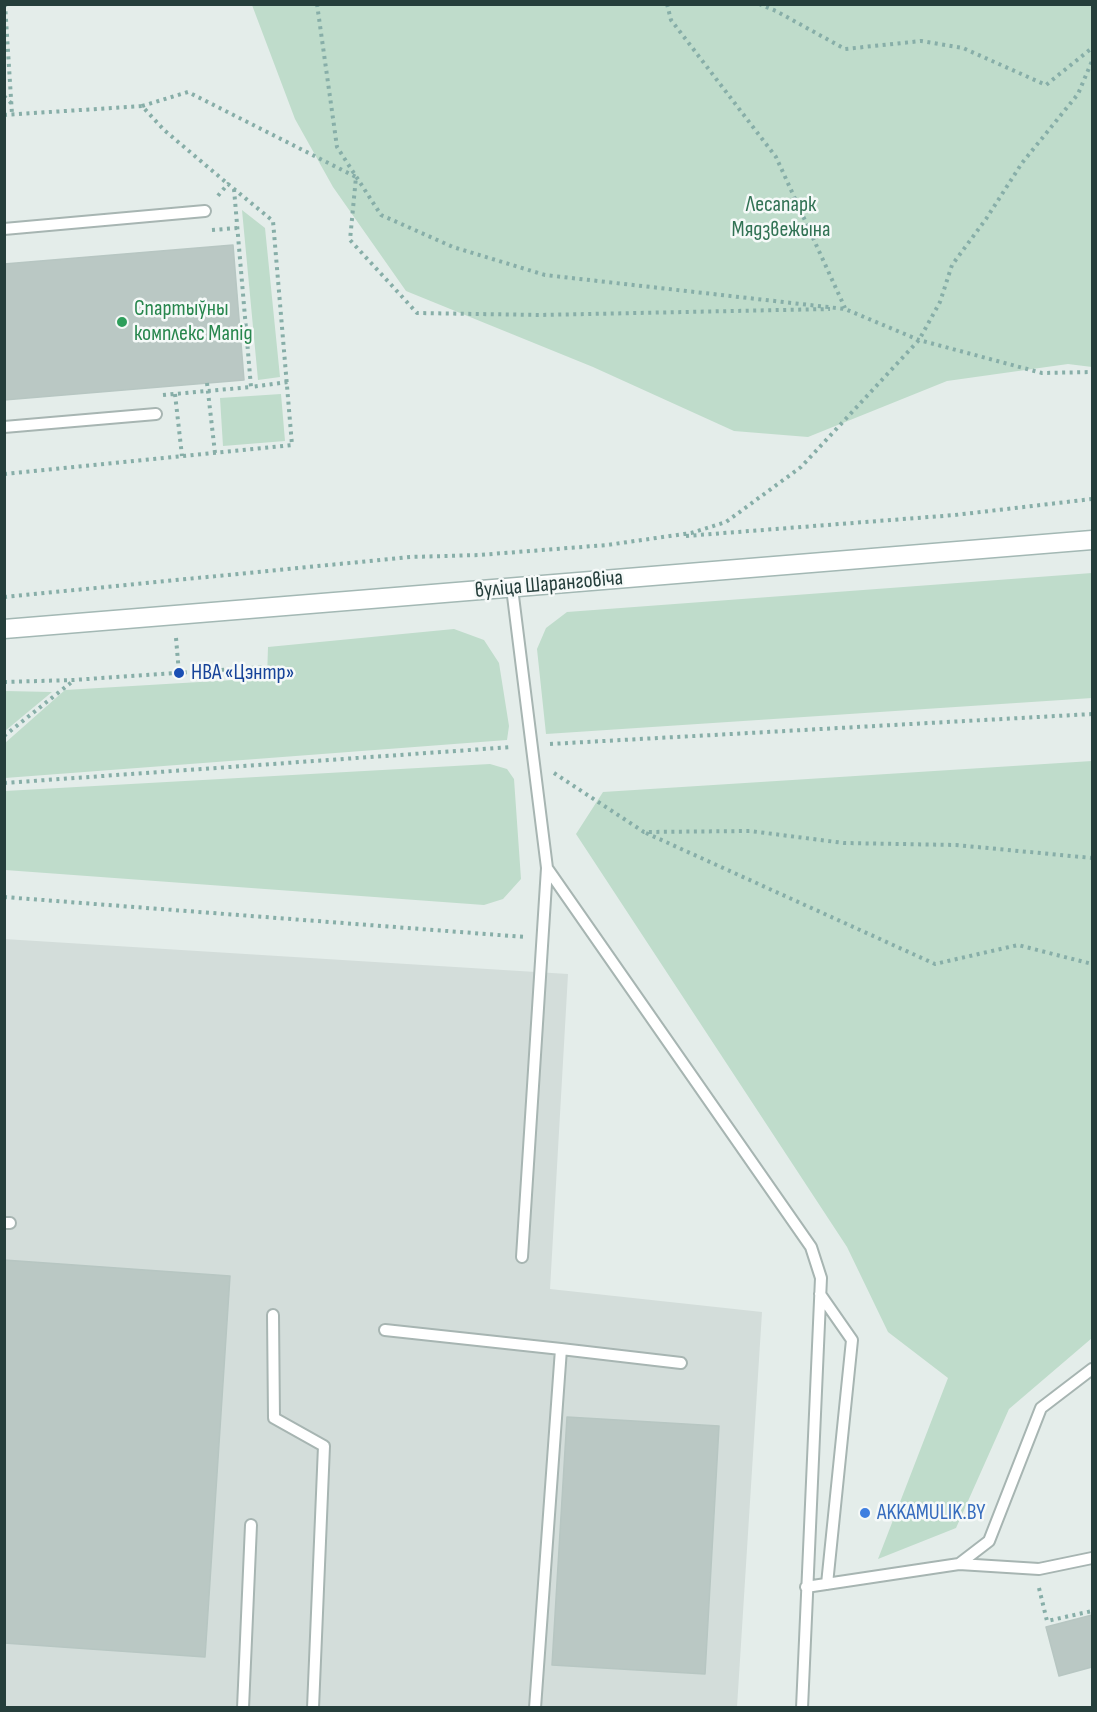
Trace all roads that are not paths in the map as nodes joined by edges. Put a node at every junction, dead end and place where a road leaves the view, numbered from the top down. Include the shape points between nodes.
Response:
1 (206, 210) road end
2 (4, 229) edge
3 (156, 414) dead end
4 (4, 427) edge
5 (1092, 540) edge
6 (512, 588) junction
7 (4, 629) edge
8 (547, 868) junction
9 (522, 1257) dead end
10 (820, 1294) junction
11 (273, 1315) dead end
12 (385, 1330) dead end
13 (561, 1349) junction
14 (681, 1363) dead end
15 (1092, 1369) edge
16 (251, 1525) dead end
17 (1092, 1558) edge
18 (959, 1564) junction
19 (827, 1584) junction
20 (806, 1587) junction
21 (243, 1707) edge
22 (313, 1707) edge
23 (535, 1707) edge
24 (802, 1707) edge

1 - 2 lane
3 - 4 lane
5 - 6 main road, вуліца Шаранговіча
6 - 7 main road, вуліца Шаранговіча
6 - 8 lane
8 - 9 lane
8 - 10 lane via 811,1247 821,1278
10 - 19 lane via 852,1340
10 - 20 lane
11 - 22 lane via 274,1418 324,1446
12 - 13 lane
13 - 14 lane
13 - 23 lane
15 - 18 lane via 1041,1408 989,1541
16 - 21 lane
17 - 18 lane via 1034,1569
18 - 19 lane
19 - 20 lane
20 - 24 lane

